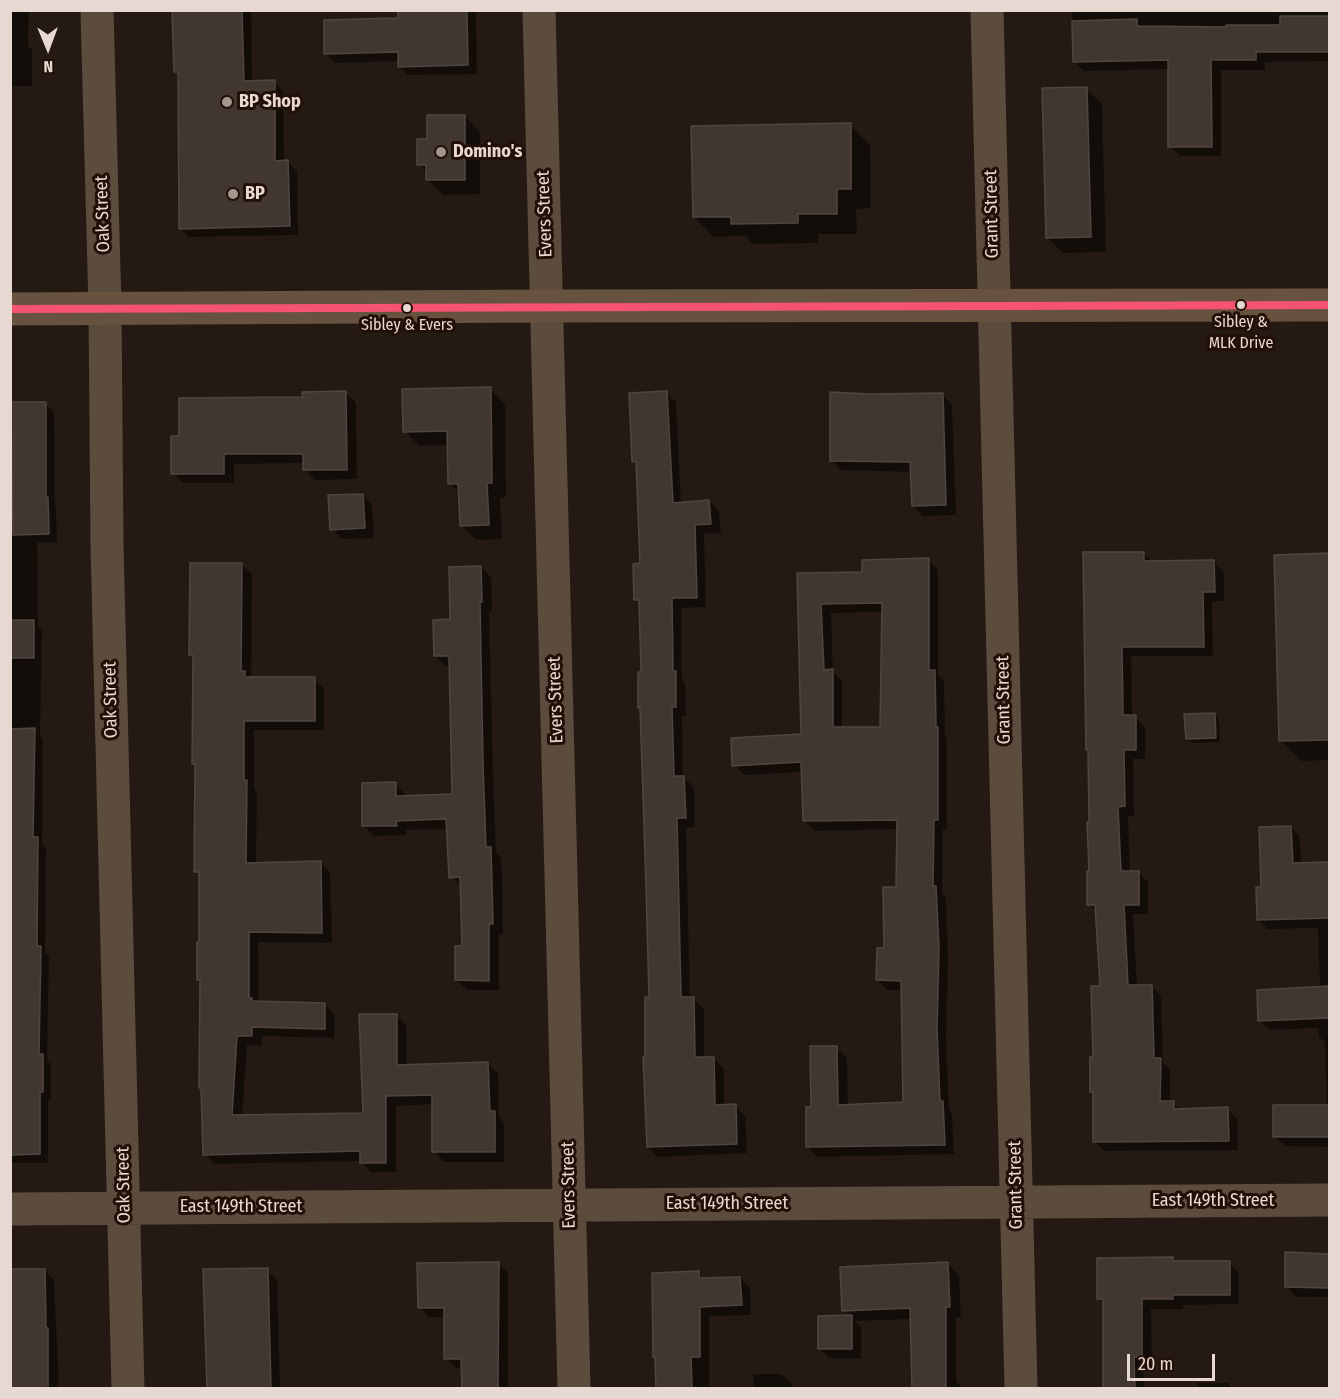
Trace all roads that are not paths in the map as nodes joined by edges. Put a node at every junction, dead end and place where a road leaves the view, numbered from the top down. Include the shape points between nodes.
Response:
1 (97, 10) edge
2 (539, 10) edge
3 (987, 10) edge
4 (994, 305) junction
5 (1329, 305) edge
6 (547, 306) junction
7 (105, 308) junction
8 (10, 309) edge
9 (1329, 1200) edge
10 (1017, 1202) junction
11 (570, 1204) junction
12 (124, 1207) junction
13 (10, 1209) edge
14 (128, 1389) edge
15 (574, 1389) edge
16 (1021, 1389) edge

1 - 7 street, Oak Street
2 - 6 street, Evers Street
3 - 4 street, Grant Street
4 - 5 main road
4 - 6 main road
4 - 10 street, Grant Street
6 - 7 main road
6 - 11 street, Evers Street
7 - 8 main road
7 - 12 street, Oak Street via 107,545
9 - 10 street, East 149th Street
10 - 11 street, East 149th Street
10 - 16 street, Grant Street
11 - 12 street, East 149th Street
11 - 15 street, Evers Street
12 - 13 street, East 149th Street
12 - 14 street, Oak Street

